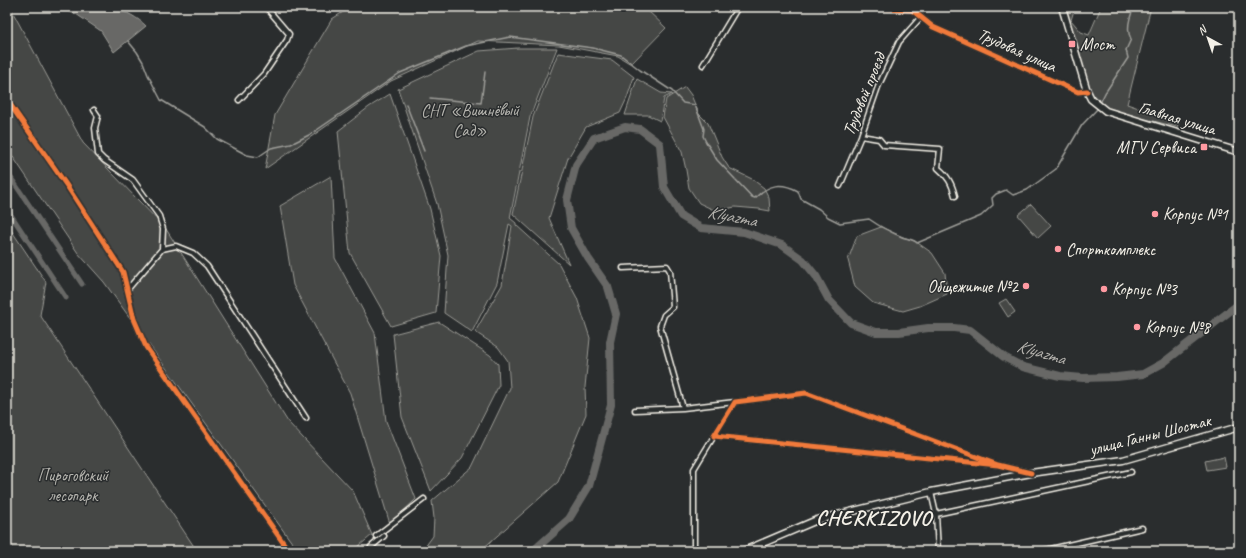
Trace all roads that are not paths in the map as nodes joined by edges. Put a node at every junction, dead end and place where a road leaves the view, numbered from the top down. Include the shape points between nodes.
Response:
1 (266, 7) edge
2 (738, 7) edge
3 (870, 7) edge
4 (920, 7) edge
5 (1062, 7) edge
6 (912, 8) edge
7 (921, 17) junction
8 (704, 65) dead end
9 (1087, 91) junction
10 (7, 100) edge
11 (239, 100) dead end
12 (94, 110) dead end
13 (861, 136) junction
14 (1239, 152) edge
15 (840, 186) dead end
16 (955, 196) dead end
17 (162, 249) junction
18 (623, 268) dead end
19 (126, 290) junction
20 (735, 402) junction
21 (683, 408) junction
22 (635, 410) dead end
23 (306, 418) dead end
24 (1239, 428) edge
25 (714, 436) junction
26 (998, 465) junction
27 (1131, 472) dead end
28 (1031, 473) junction
29 (931, 492) junction
30 (424, 499) dead end
31 (936, 514) junction
32 (1142, 528) dead end
33 (376, 536) dead end
34 (384, 536) dead end
35 (289, 551) edge
36 (374, 551) edge
37 (694, 551) edge
38 (744, 551) edge
39 (938, 551) edge
40 (1042, 551) edge

1 - 11 street via 289,34 264,74
2 - 8 street
3 - 6 street
4 - 6 street
5 - 9 main road
6 - 7 street, Трудовая улица
7 - 9 street, Трудовая улица via 933,27 1071,89 1078,92
7 - 13 street, Трудовой проезд via 899,42 878,87
9 - 14 main road, Главная улица via 1091,99 1101,107
10 - 19 street via 123,272
12 - 17 street via 98,116 95,128 98,154 132,180 159,216 163,229
13 - 15 street, Трудовой проезд
13 - 16 street via 879,139 884,145 940,149 938,168 951,182
17 - 19 street
17 - 23 street via 176,246 193,253 207,266
18 - 21 street via 667,266 670,271 673,307 664,315 660,326
19 - 35 street via 134,319 146,347
20 - 21 street
20 - 25 street
20 - 26 street via 806,393
21 - 22 street
24 - 28 main road, улица Ганны Шостак via 1123,460
25 - 26 street
25 - 37 street via 694,469
26 - 28 street
27 - 31 street
28 - 29 main road, улица Ганны Шостак
29 - 31 street
29 - 38 main road, улица Ганны Шостак via 816,520
30 - 33 street
31 - 39 street
32 - 40 street
34 - 36 street via 371,548

